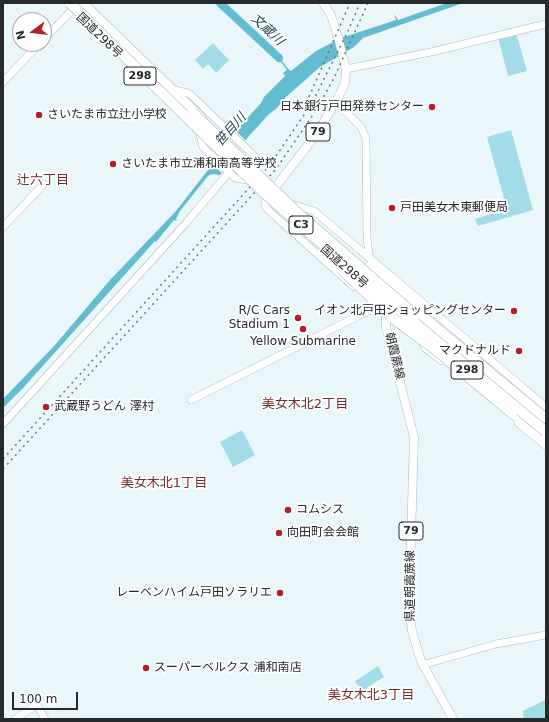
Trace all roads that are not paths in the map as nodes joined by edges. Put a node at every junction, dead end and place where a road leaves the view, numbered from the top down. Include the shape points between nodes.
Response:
1 (64, 3) edge
2 (323, 3) edge
3 (76, 4) edge
4 (546, 24) edge
5 (52, 30) edge
6 (31, 52) edge
7 (346, 69) junction
8 (3, 82) edge
9 (336, 102) junction
10 (228, 168) junction
11 (44, 184) dead end
12 (275, 188) junction
13 (264, 195) junction
14 (294, 205) junction
15 (300, 215) junction
16 (3, 227) edge
17 (367, 238) junction
18 (355, 246) junction
19 (372, 260) junction
20 (353, 287) junction
21 (366, 287) junction
22 (393, 292) junction
23 (386, 307) junction
24 (362, 314) junction
25 (414, 327) junction
26 (404, 397) joint
27 (191, 400) dead end
28 (546, 407) edge
29 (546, 417) edge
30 (546, 423) edge
31 (3, 424) edge
32 (546, 432) edge
33 (546, 437) edge
34 (546, 446) edge
35 (546, 635) edge
36 (422, 665) junction
37 (15, 719) edge
38 (45, 719) edge
39 (453, 719) edge

1 - 3 highway, 国道298号 / 298
2 - 7 main road, 79 via 331,15
3 - 5 street
3 - 10 highway, 国道298号 / 298, bridge
3 - 12 highway, 国道298号 / 298, bridge via 227,137
3 - 13 highway, C3, bridge
3 - 15 highway, C3, bridge
4 - 7 street via 431,52
6 - 8 street
7 - 9 main road, 79 via 345,84
9 - 12 main road, 79 via 307,147
9 - 17 street via 361,127 366,138
10 - 13 highway, 国道298号 / 298
10 - 31 street via 186,223
11 - 16 street
12 - 13 main road, 79
12 - 14 highway, 国道298号 / 298
13 - 20 street via 267,209
13 - 21 highway, 国道298号 / 298
13 - 32 highway, C3, bridge
13 - 33 highway, bridge via 394,319
14 - 18 street via 314,211
14 - 22 highway, 国道298号 / 298
15 - 29 highway, bridge via 369,267 492,368
15 - 30 highway, C3, bridge
17 - 18 street via 365,242
17 - 19 street
18 - 19 street
19 - 28 street
20 - 21 street
20 - 24 street via 370,304 369,309
21 - 23 highway, 国道298号 / 298
22 - 23 main road, 朝霞蕨線 / 79
22 - 29 highway, 国道298号 / 298
23 - 24 street
23 - 25 highway, 国道298号 / 298
23 - 26 main road, 朝霞蕨線 / 79 via 386,327
24 - 27 street
25 - 33 highway, 国道298号 / 298
25 - 34 street via 425,348
26 - 36 main road, 県道朝霞蕨線 / 79 via 415,445 410,617
35 - 36 street via 496,644
36 - 39 main road, 県道朝霞蕨線 / 79
37 - 38 street via 36,705

